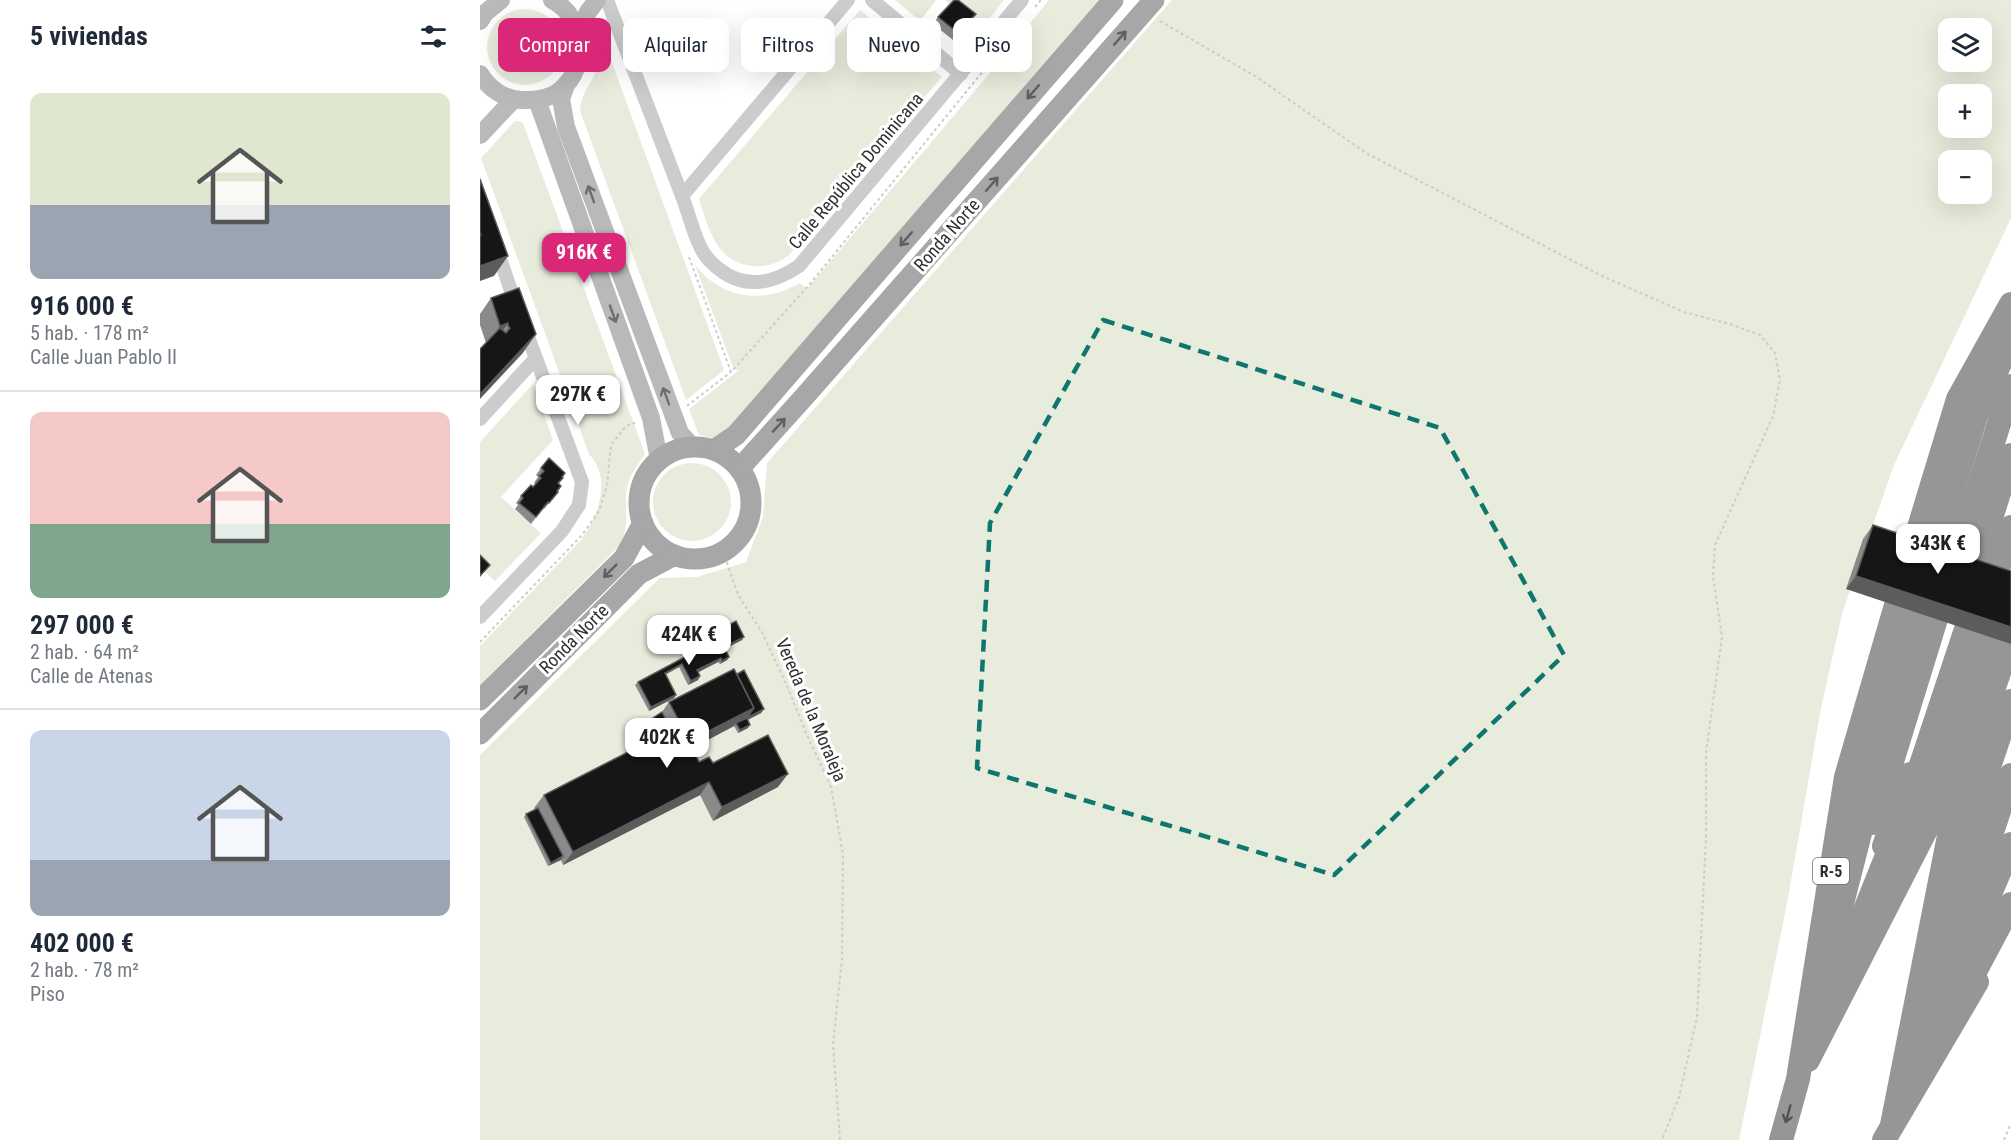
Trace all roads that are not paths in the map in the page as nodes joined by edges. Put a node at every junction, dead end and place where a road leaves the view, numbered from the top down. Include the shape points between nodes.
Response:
1 (501, 0) edge
2 (552, 0) edge
3 (597, 0) edge
4 (607, 0) edge
5 (848, 0) edge
6 (872, 0) edge
7 (1022, 0) edge
8 (1113, 0) edge
9 (1149, 6) edge
10 (485, 11) edge
11 (572, 18) edge
12 (585, 18) edge
13 (575, 72) edge
14 (480, 74) edge
15 (961, 74) junction
16 (566, 85) junction
17 (513, 100) junction
18 (537, 100) junction
19 (480, 135) edge
20 (682, 196) junction
21 (492, 235) edge
22 (2011, 304) edge
23 (2011, 317) edge
24 (2011, 339) edge
25 (535, 359) junction
26 (2011, 360) edge
27 (2011, 386) edge
28 (2011, 416) edge
29 (480, 420) edge
30 (693, 447) junction
31 (714, 450) junction
32 (2011, 455) edge
33 (659, 460) junction
34 (740, 468) junction
35 (2011, 488) edge
36 (643, 523) junction
37 (2011, 527) edge
38 (675, 555) junction
39 (1962, 569) edge
40 (480, 617) edge
41 (1952, 624) junction
42 (2011, 668) edge
43 (480, 700) edge
44 (2011, 701) edge
45 (480, 734) edge
46 (2011, 738) edge
47 (2011, 775) edge
48 (2011, 811) edge
49 (2011, 844) edge
50 (2011, 868) edge
51 (2011, 886) edge
52 (2011, 904) edge
53 (2011, 925) edge
54 (1798, 1079) junction
55 (1888, 1133) edge
56 (1780, 1140) edge

1 - 10 main road
2 - 11 main road
3 - 12 main road
4 - 20 street, Calle República Dominicana
5 - 20 street
6 - 15 street
7 - 15 street, Calle República Dominicana
8 -> 31 main road, Ronda Norte via 736,435
34 -> 9 main road, Ronda Norte
13 - 16 main road
14 - 17 main road via 497,93
15 - 20 street, Calle República Dominicana via 799,266 776,279 746,282 718,268 700,246
16 - 18 main road
30 -> 16 main road via 680,433 566,127 561,99
17 - 18 main road
17 - 19 main road
18 -> 33 main road via 651,418
21 - 25 street
22 - 39 highway via 1958,399
23 - 39 highway via 1969,400
24 - 39 highway via 1976,416
25 - 29 street
25 - 40 street via 582,482 579,505 562,531
26 - 39 highway via 1987,419
27 - 39 highway
28 - 39 highway
30 - 31 main road
30 - 33 main road
31 - 34 main road
32 - 39 highway
33 - 36 main road via 641,489
34 - 38 main road via 749,485 752,504 748,523 738,539 705,558
35 - 39 highway
36 - 38 main road via 650,537
36 -> 43 main road, Ronda Norte via 624,558
37 - 39 highway
45 -> 38 main road, Ronda Norte via 639,574
41 - 54 highway, R-5 via 1889,768
41 - 54 highway, R-5 via 1933,774
41 - 54 highway, R-5 via 1846,777
41 - 55 highway via 1956,800
42 - 55 highway via 1968,799
44 - 55 highway via 1978,800
46 - 55 highway
47 - 55 highway
48 - 55 highway
49 - 55 highway
50 - 55 highway
51 - 55 highway
52 - 55 highway
53 - 55 highway
54 -> 56 highway, R-5

